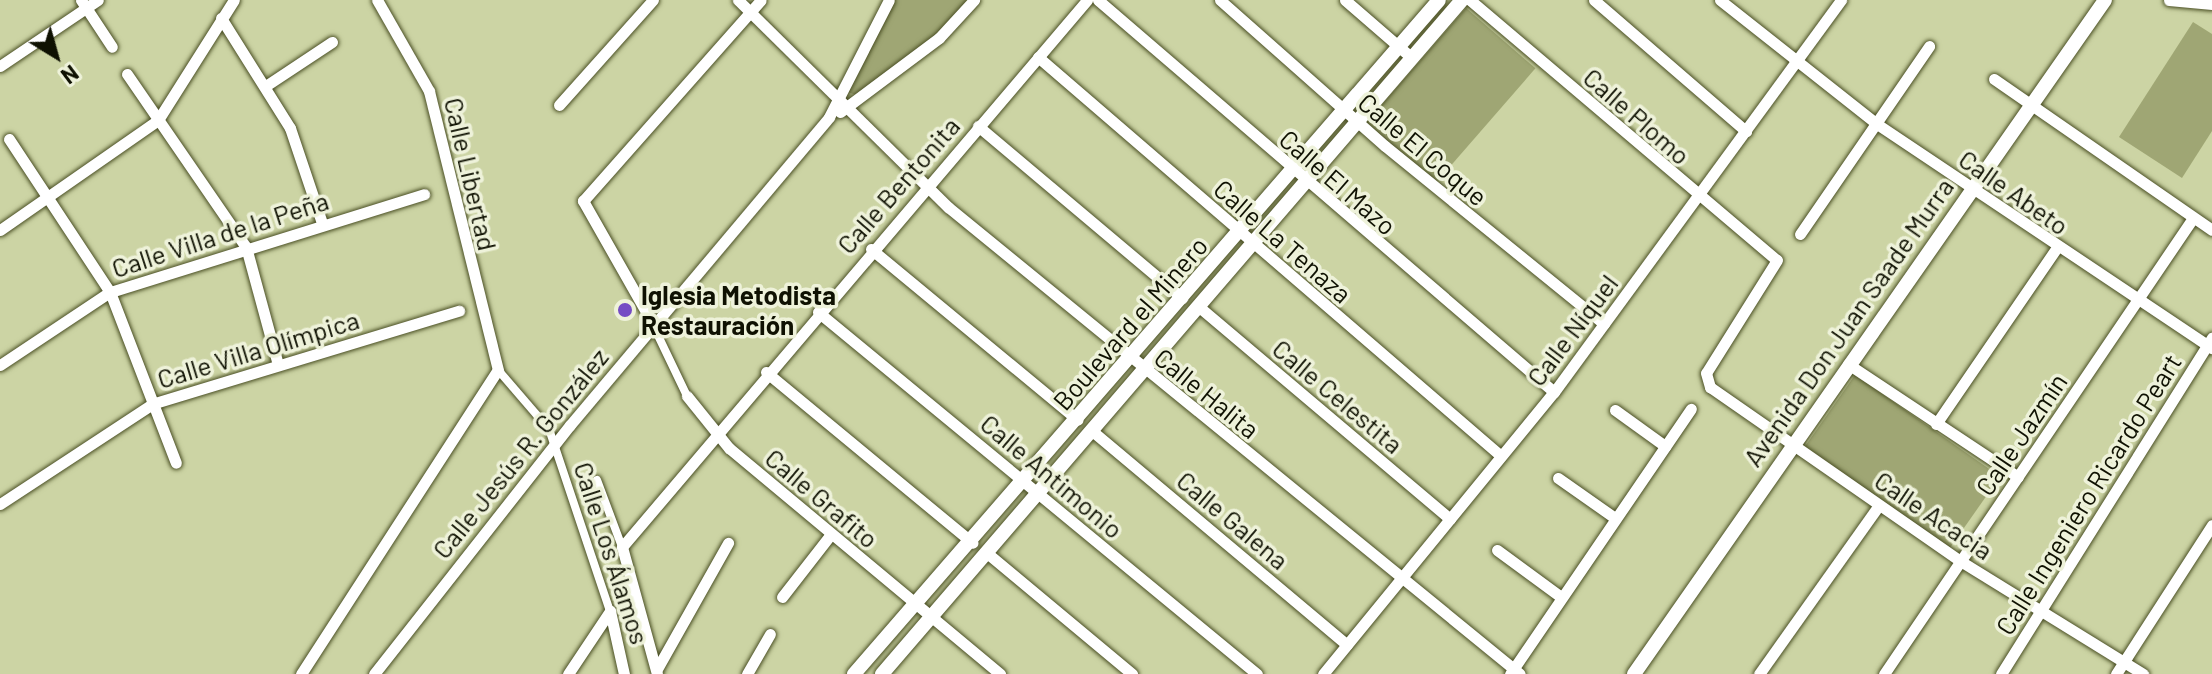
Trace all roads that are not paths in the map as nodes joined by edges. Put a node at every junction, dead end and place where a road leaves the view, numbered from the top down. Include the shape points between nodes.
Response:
1 (98, 0) edge
2 (234, 0) edge
3 (377, 0) edge
4 (653, 0) edge
5 (738, 0) edge
6 (761, 0) edge
7 (889, 0) edge
8 (974, 0) edge
9 (1087, 0) edge
10 (1098, 0) edge
11 (1220, 0) edge
12 (1345, 0) edge
13 (1439, 0) edge
14 (1462, 0) edge
15 (1470, 0) edge
16 (1594, 0) edge
17 (1720, 0) edge
18 (1841, 0) edge
19 (2105, 0) edge
20 (2169, 0) edge
21 (84, 4) edge
22 (2212, 4) edge
23 (750, 12) junction
24 (221, 18) junction
25 (332, 42) dead end
26 (1398, 46) junction
27 (1929, 46) dead end
28 (112, 47) dead end
29 (1038, 57) junction
30 (1412, 58) junction
31 (1795, 65) junction
32 (0, 66) edge
33 (127, 74) dead end
34 (1994, 79) dead end
35 (267, 85) junction
36 (2030, 103) junction
37 (559, 105) dead end
38 (840, 105) junction
39 (1343, 110) junction
40 (158, 120) junction
41 (1357, 123) junction
42 (1877, 124) junction
43 (978, 126) junction
44 (1746, 131) junction
45 (9, 139) dead end
46 (1292, 171) junction
47 (1305, 183) junction
48 (925, 187) junction
49 (1970, 188) junction
50 (424, 194) dead end
51 (48, 198) junction
52 (1697, 198) junction
53 (2193, 218) junction
54 (322, 223) junction
55 (0, 230) edge
56 (2212, 230) edge
57 (1240, 232) junction
58 (1800, 234) dead end
59 (1252, 243) junction
60 (246, 247) junction
61 (871, 249) junction
62 (2056, 249) junction
63 (110, 292) junction
64 (1182, 298) junction
65 (2137, 304) junction
66 (1198, 306) junction
67 (459, 311) dead end
68 (818, 312) junction
69 (653, 324) junction
70 (1604, 324) junction
71 (2210, 344) edge
72 (1130, 358) junction
73 (1848, 364) junction
74 (0, 365) edge
75 (278, 365) junction
76 (1143, 369) junction
77 (498, 370) junction
78 (766, 372) junction
79 (1707, 383) joint
80 (1554, 392) junction
81 (687, 396) joint
82 (152, 404) junction
83 (1691, 409) dead end
84 (1615, 410) dead end
85 (1078, 420) junction
86 (1936, 424) junction
87 (1091, 430) junction
88 (714, 435) junction
89 (1793, 443) junction
90 (554, 445) junction
91 (1665, 446) junction
92 (1501, 456) junction
93 (176, 463) dead end
94 (2018, 477) junction
95 (1558, 478) dead end
96 (597, 480) dead end
97 (1025, 481) junction
98 (1038, 492) junction
99 (0, 504) edge
100 (1879, 505) junction
101 (1615, 518) junction
102 (1450, 519) junction
103 (2212, 525) edge
104 (831, 534) junction
105 (728, 543) dead end
106 (973, 543) junction
107 (622, 547) junction
108 (1497, 550) dead end
109 (987, 553) junction
110 (1962, 562) junction
111 (1400, 580) junction
112 (782, 597) dead end
113 (1561, 597) junction
114 (918, 606) junction
115 (610, 611) junction
116 (2041, 613) junction
117 (931, 617) junction
118 (770, 634) dead end
119 (1347, 645) junction
120 (2125, 663) junction
121 (657, 671) edge
122 (1515, 672) edge
123 (301, 674) edge
124 (374, 674) edge
125 (568, 674) edge
126 (624, 674) edge
127 (747, 674) edge
128 (854, 674) edge
129 (882, 674) edge
130 (1000, 674) edge
131 (1132, 674) edge
132 (1257, 674) edge
133 (1323, 674) edge
134 (1634, 674) edge
135 (1759, 674) edge
136 (1884, 674) edge
137 (2001, 674) edge
138 (2116, 674) edge
139 (2143, 674) edge

1 - 21 street
2 - 24 street
3 - 77 street, Calle Libertad via 429,91
4 - 37 street
5 - 23 street, Calle Halita
6 - 23 street
7 - 38 street, Calle Jesús R. González
8 - 38 street, Calle Jesús R. González via 939,38
9 - 29 street, Calle Bentonita
10 - 46 street, Calle El Mazo
11 - 39 street, Calle El Coque
12 - 26 street
13 - 26 street, Boulevard el Minero
14 - 30 street, Boulevard el Minero
15 - 52 street, Calle Plomo
16 - 44 street
17 - 31 street, Calle Abeto
18 - 31 street, Calle Níquel
19 - 36 street, Avenida Don Juan Saade Murra
20 - 22 street
21 - 28 street
21 - 32 street
23 - 38 street, Calle Halita
23 - 69 street via 583,201
24 - 35 street
24 - 40 street
25 - 35 street
26 - 30 street
26 - 39 street, Boulevard el Minero
27 - 42 street
29 - 43 street, Calle Bentonita
29 - 57 street, Calle La Tenaza
30 - 41 street, Boulevard el Minero
31 - 42 street, Calle Abeto
31 - 44 street, Calle Níquel
33 - 40 street
34 - 36 street
35 - 54 street via 290,128
36 - 49 street, Avenida Don Juan Saade Murra
36 - 53 street
38 - 48 street, Calle Halita
38 - 69 street, Calle Jesús R. González
39 - 41 street, Calle El Coque
39 - 46 street, Boulevard el Minero
40 - 51 street
40 - 60 street
41 - 47 street, Boulevard el Minero
41 - 70 street, Calle El Coque
42 - 49 street, Calle Abeto
42 - 58 street
43 - 48 street, Calle Bentonita
43 - 64 street
44 - 52 street, Calle Níquel
45 - 51 street
46 - 47 street, Calle El Mazo
46 - 57 street, Boulevard el Minero
47 - 59 street, Boulevard el Minero
47 - 80 street, Calle El Mazo
48 - 61 street, Calle Bentonita
48 - 72 street, Calle Halita
49 - 62 street, Calle Abeto
49 - 73 street, Avenida Don Juan Saade Murra
50 - 54 street, Calle Villa de la Peña
51 - 55 street
51 - 63 street
52 - 70 street, Calle Níquel
52 - 79 street, Calle Plomo via 1777,260
53 - 56 street
53 - 65 street, Calle Jazmín
54 - 60 street, Calle Villa de la Peña
57 - 59 street, Calle La Tenaza
57 - 64 street, Boulevard el Minero
59 - 66 street, Boulevard el Minero
59 - 92 street, Calle La Tenaza
60 - 63 street, Calle Villa de la Peña
60 - 75 street
61 - 68 street, Calle Bentonita
61 - 85 street
62 - 65 street, Calle Abeto
62 - 86 street
63 - 74 street, Calle Villa de la Peña
63 - 82 street
64 - 72 street, Boulevard el Minero
65 - 71 street, Calle Abeto
65 - 94 street, Calle Jazmín
66 - 76 street, Boulevard el Minero
66 - 102 street, Calle Celestita
67 - 75 street, Calle Villa Olímpica
68 - 78 street, Calle Bentonita
68 - 97 street, Calle Antimonio
69 - 81 street, Calle Grafito
69 - 90 street, Calle Jesús R. González
70 - 80 street, Calle Níquel
71 - 116 street, Calle Ingeniero Ricardo Peart
72 - 76 street, Calle Halita
72 - 85 street, Boulevard el Minero
73 - 86 street
73 - 89 street, Avenida Don Juan Saade Murra
75 - 82 street, Calle Villa Olímpica
76 - 87 street, Boulevard el Minero
76 - 111 street, Calle Halita
77 - 90 street, Calle Los Álamos via 526,394
77 - 123 street
78 - 88 street, Calle Bentonita
78 - 106 street
79 - 89 street, Calle Acacia
80 - 92 street, Calle Níquel
81 - 88 street, Calle Grafito
82 - 93 street
82 - 99 street, Calle Villa Olímpica
83 - 91 street
84 - 91 street
85 - 97 street, Boulevard el Minero
86 - 94 street
87 - 98 street, Boulevard el Minero
87 - 119 street, Calle Galena
88 - 104 street, Calle Grafito
88 - 107 street, Calle Bentonita
89 - 100 street, Calle Acacia
89 - 134 street, Avenida Don Juan Saade Murra
90 - 115 street, Calle Los Álamos
90 - 124 street, Calle Jesús R. González
91 - 101 street
92 - 102 street, Calle Níquel
94 - 110 street, Calle Jazmín
95 - 101 street
96 - 107 street, Calle Los Álamos
97 - 98 street, Calle Antimonio
97 - 106 street, Boulevard el Minero
98 - 109 street, Boulevard el Minero
98 - 132 street, Calle Antimonio
100 - 110 street, Calle Acacia
100 - 135 street
101 - 113 street
102 - 111 street, Calle Níquel
103 - 120 street
104 - 112 street
104 - 114 street, Calle Grafito
105 - 121 street
106 - 114 street, Boulevard el Minero
107 - 121 street, Calle Los Álamos
108 - 113 street
109 - 117 street, Boulevard el Minero
109 - 131 street
110 - 116 street, Calle Acacia
110 - 136 street, Calle Jazmín
111 - 119 street, Calle Níquel
111 - 122 street, Calle Halita
113 - 122 street
114 - 117 street, Calle Grafito
114 - 128 street, Boulevard el Minero
115 - 125 street
115 - 126 street, Calle Los Álamos
116 - 120 street, Calle Acacia
116 - 137 street, Calle Ingeniero Ricardo Peart
117 - 129 street, Boulevard el Minero
117 - 130 street, Calle Grafito
118 - 127 street
119 - 133 street, Calle Níquel
120 - 138 street
120 - 139 street, Calle Acacia

